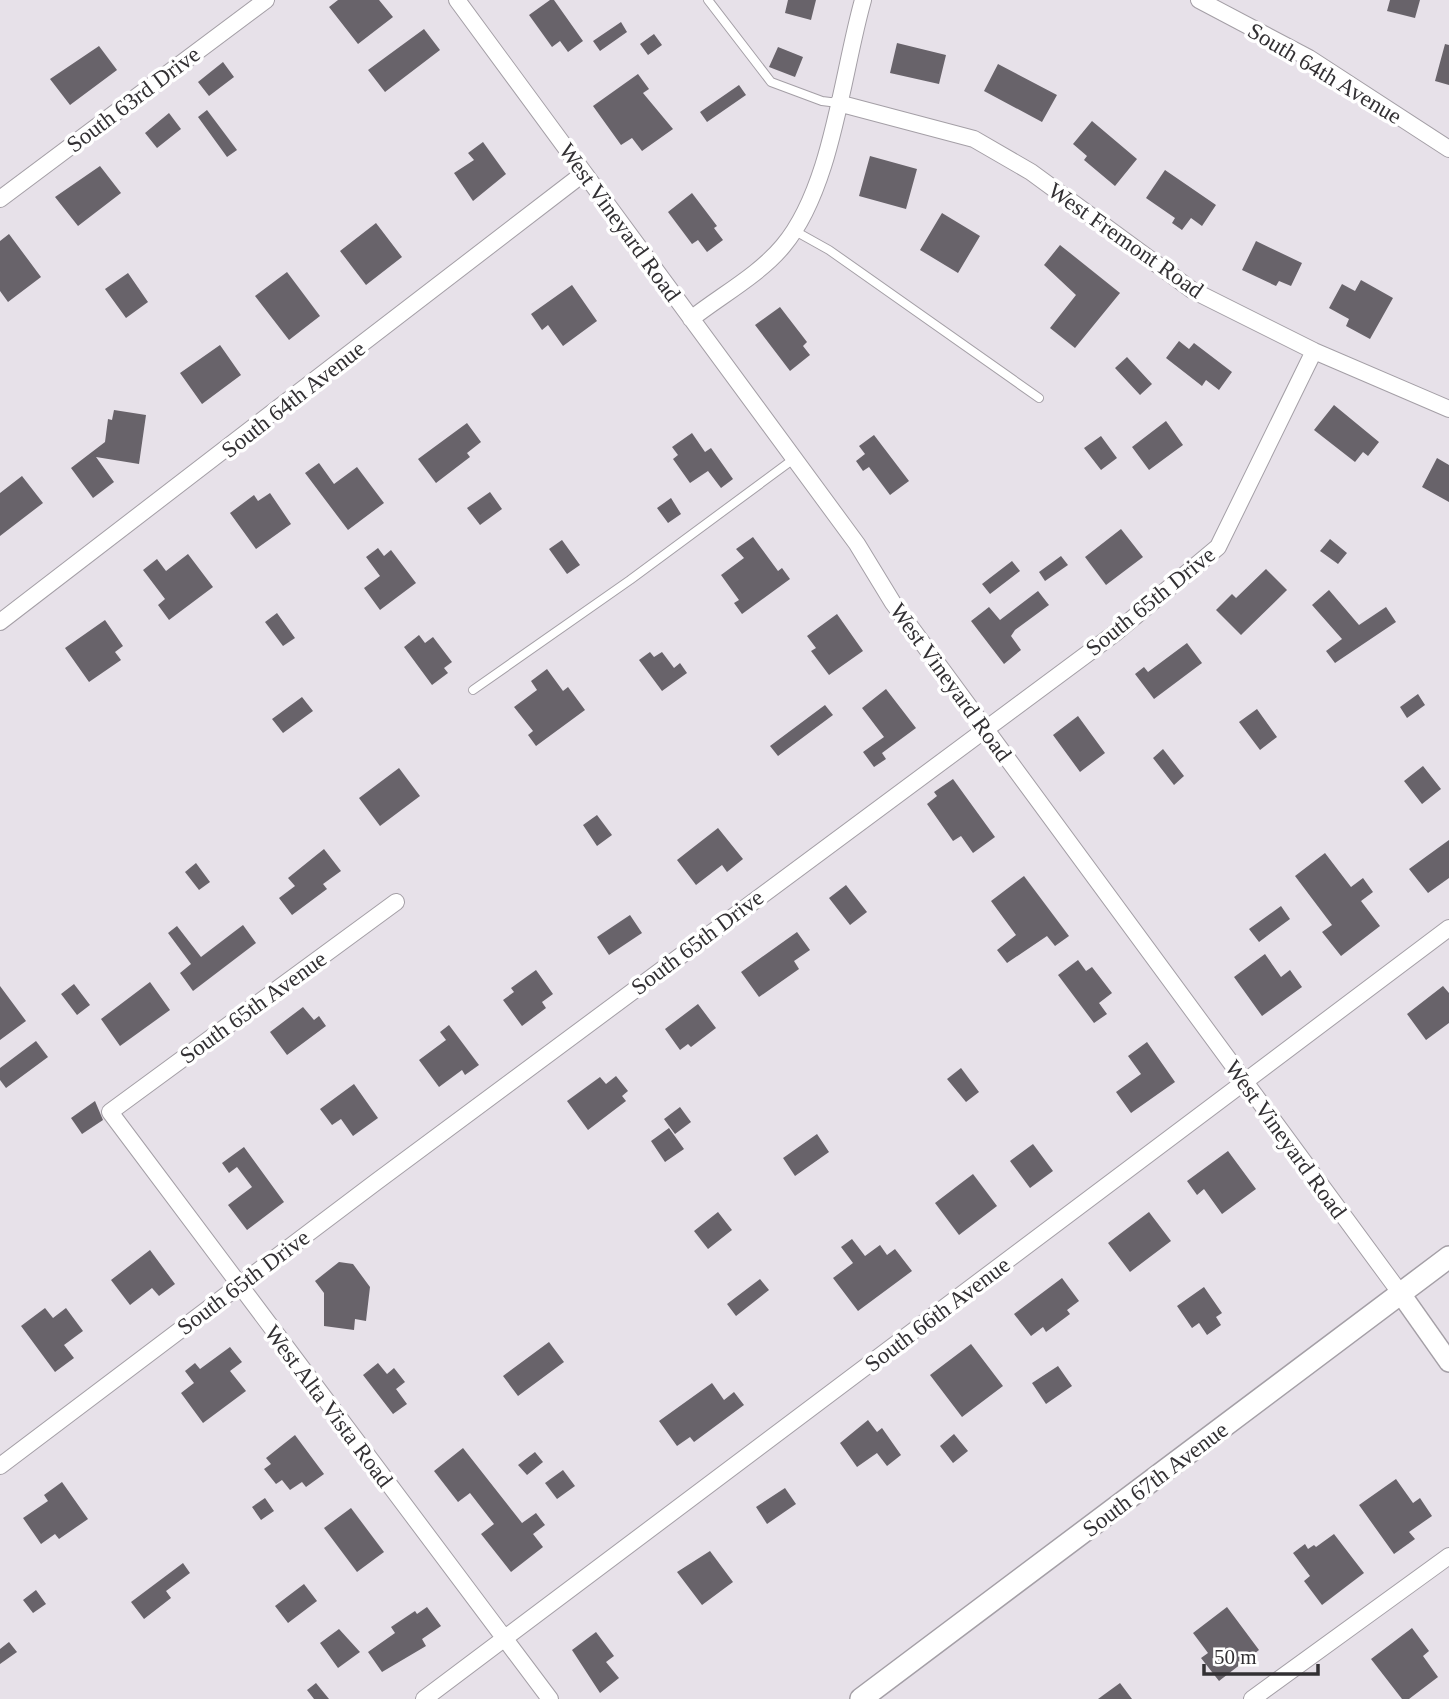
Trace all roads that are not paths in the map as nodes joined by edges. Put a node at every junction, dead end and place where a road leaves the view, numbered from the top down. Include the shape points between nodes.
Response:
1 (266, 0) edge
2 (457, 0) edge
3 (708, 0) edge
4 (863, 0) edge
5 (1199, 0) edge
6 (838, 103) junction
7 (1449, 149) edge
8 (584, 173) junction
9 (0, 199) edge
10 (795, 231) junction
11 (691, 319) junction
12 (1314, 351) junction
13 (1039, 398) dead end
14 (1449, 409) edge
15 (794, 458) junction
16 (0, 622) edge
17 (473, 690) dead end
18 (984, 728) junction
19 (396, 902) dead end
20 (1449, 928) edge
21 (1245, 1084) junction
22 (110, 1112) joint
23 (1449, 1257) edge
24 (238, 1286) junction
25 (1401, 1294) junction
26 (1449, 1362) edge
27 (0, 1466) edge
28 (1449, 1556) edge
29 (505, 1638) junction
30 (424, 1699) edge
31 (550, 1699) edge
32 (861, 1699) edge
33 (1252, 1699) edge

1 - 9 street, South 63rd Drive
2 - 8 street, West Vineyard Road
3 - 6 lane via 771,82
4 - 6 street
5 - 7 street, South 64th Avenue via 1309,58
6 - 10 street via 822,173
6 - 12 street, West Fremont Road via 974,139 1031,172 1192,290
8 - 11 street, West Vineyard Road
8 - 16 street, South 64th Avenue
10 - 11 street via 770,258
10 - 13 lane via 829,250
11 - 15 street, West Vineyard Road
12 - 14 street, West Fremont Road
12 - 18 street, South 65th Drive via 1218,547 1114,634
15 - 17 lane
15 - 18 street, West Vineyard Road
18 - 21 street, West Vineyard Road
18 - 24 street, South 65th Drive
19 - 22 street, South 65th Avenue
20 - 21 street, South 66th Avenue
21 - 25 street, West Vineyard Road
21 - 29 street, South 66th Avenue
22 - 24 street, West Alta Vista Road
23 - 25 main road, South 67th Avenue
24 - 27 street, South 65th Drive
24 - 29 street, West Alta Vista Road
25 - 26 street, West Vineyard Road
25 - 32 main road, South 67th Avenue
28 - 33 street
29 - 30 street, South 66th Avenue
29 - 31 street, West Alta Vista Road

